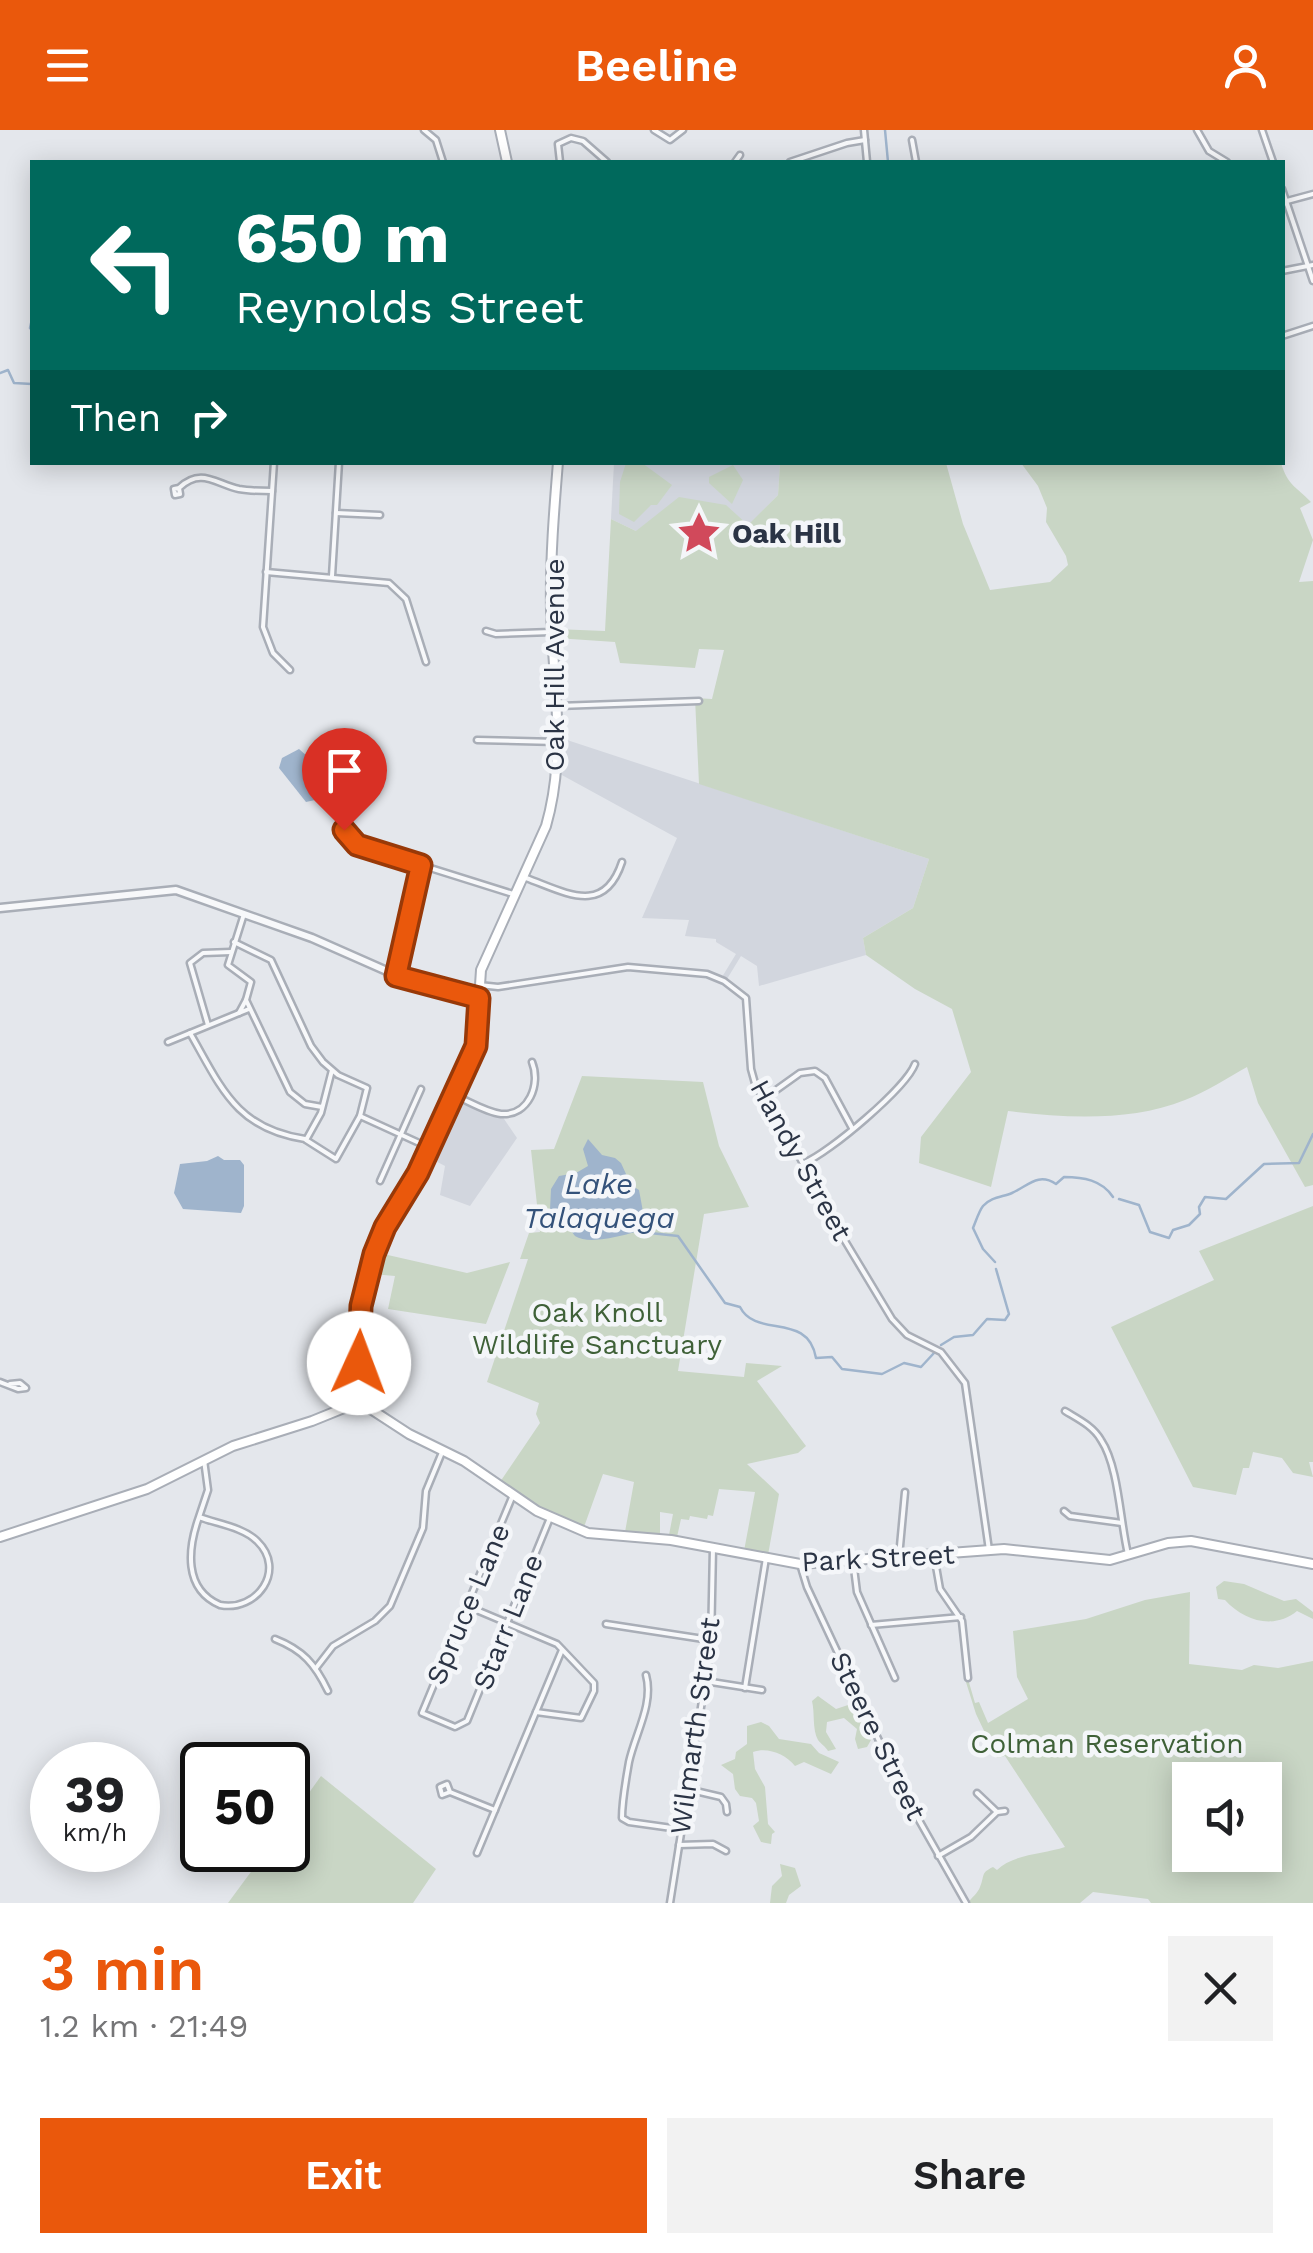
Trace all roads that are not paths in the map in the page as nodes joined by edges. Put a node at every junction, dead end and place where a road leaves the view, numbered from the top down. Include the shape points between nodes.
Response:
1 (424, 130) edge
2 (500, 130) edge
3 (654, 130) edge
4 (683, 130) edge
5 (864, 130) edge
6 (1198, 130) edge
7 (1262, 130) edge
8 (865, 140) junction
9 (912, 140) dead end
10 (740, 155) dead end
11 (442, 160) edge
12 (507, 160) edge
13 (560, 160) edge
14 (605, 160) edge
15 (737, 160) edge
16 (796, 160) edge
17 (867, 160) edge
18 (916, 160) edge
19 (1224, 160) edge
20 (1272, 160) edge
21 (1313, 194) edge
22 (1285, 203) edge
23 (1285, 205) edge
24 (1310, 265) edge
25 (1285, 270) edge
26 (1313, 281) edge
27 (1313, 326) edge
28 (1285, 335) edge
29 (274, 465) edge
30 (339, 465) edge
31 (558, 465) edge
32 (179, 488) dead end
33 (272, 491) junction
34 (336, 513) junction
35 (380, 515) dead end
36 (266, 572) junction
37 (332, 576) junction
38 (486, 631) dead end
39 (552, 632) junction
40 (426, 662) dead end
41 (290, 670) dead end
42 (700, 701) dead end
43 (558, 706) junction
44 (477, 740) dead end
45 (560, 742) junction
46 (342, 814) dead end
47 (622, 862) dead end
48 (421, 865) junction
49 (521, 876) junction
50 (513, 894) junction
51 (0, 908) edge
52 (244, 914) junction
53 (234, 942) junction
54 (231, 952) junction
55 (396, 976) junction
56 (479, 985) junction
57 (479, 998) junction
58 (246, 1000) junction
59 (250, 1008) junction
60 (239, 1012) junction
61 (208, 1025) junction
62 (190, 1032) junction
63 (168, 1042) dead end
64 (532, 1062) dead end
65 (915, 1064) dead end
66 (332, 1070) junction
67 (421, 1089) dead end
68 (452, 1094) junction
69 (765, 1098) junction
70 (322, 1107) junction
71 (360, 1116) junction
72 (852, 1128) junction
73 (400, 1134) junction
74 (306, 1139) junction
75 (429, 1148) junction
76 (803, 1164) junction
77 (380, 1181) dead end
78 (0, 1382) edge
79 (10, 1384) dead end
80 (354, 1404) junction
81 (1064, 1411) dead end
82 (444, 1450) junction
83 (204, 1460) junction
84 (906, 1492) dead end
85 (513, 1495) junction
86 (1064, 1511) dead end
87 (199, 1517) junction
88 (550, 1518) junction
89 (1123, 1523) junction
90 (0, 1536) edge
91 (713, 1548) junction
92 (988, 1551) junction
93 (934, 1555) junction
94 (1128, 1556) junction
95 (899, 1557) junction
96 (766, 1558) junction
97 (854, 1560) junction
98 (800, 1564) junction
99 (1313, 1564) edge
100 (467, 1606) junction
101 (961, 1617) junction
102 (507, 1622) junction
103 (606, 1624) dead end
104 (871, 1624) junction
105 (274, 1639) dead end
106 (711, 1640) junction
107 (562, 1650) junction
108 (316, 1668) junction
109 (646, 1675) dead end
110 (895, 1678) dead end
111 (968, 1678) dead end
112 (705, 1682) junction
113 (745, 1688) junction
114 (762, 1690) dead end
115 (328, 1691) dead end
116 (536, 1712) junction
117 (464, 1726) joint
118 (687, 1790) junction
119 (450, 1792) dead end
120 (977, 1793) dead end
121 (495, 1810) junction
122 (1005, 1811) dead end
123 (727, 1812) dead end
124 (997, 1812) junction
125 (681, 1829) junction
126 (678, 1844) junction
127 (726, 1851) dead end
128 (477, 1853) dead end
129 (938, 1856) junction
130 (670, 1903) edge
131 (966, 1903) edge

1 - 11 street via 436,140
2 - 12 main road
3 - 4 street via 667,140
5 - 8 street
6 - 19 street via 1208,150
7 - 20 street
8 - 16 street
8 - 17 street
9 - 18 street
10 - 15 street
13 - 14 street via 558,144 571,138
21 - 22 street
23 - 24 street
24 - 25 street
24 - 26 street
27 - 28 street
29 - 33 street
30 - 34 street
31 - 39 main road, Oak Hill Avenue
32 - 33 street via 204,477
33 - 36 street
34 - 35 street
34 - 37 street
36 - 37 street
36 - 41 street via 264,635
37 - 40 street via 397,588
38 - 39 street
39 - 43 main road, Oak Hill Avenue
42 - 43 street
43 - 45 main road, Oak Hill Avenue
44 - 45 street
45 - 49 main road, Oak Hill Avenue via 546,826
46 - 48 street via 344,830 357,845
47 - 49 street via 613,884 589,897
48 - 50 street
48 - 55 street
49 - 50 main road, Oak Hill Avenue
50 - 56 main road, Oak Hill Avenue
51 - 52 street via 176,890
52 - 53 street
52 - 55 street
53 - 54 street
53 - 66 street via 271,960 311,1046
54 - 58 street via 228,964 251,982
54 - 61 street via 203,953 190,963
55 - 57 street
56 - 57 main road, Oak Hill Avenue
56 - 69 street, Handy Street via 619,967 717,978 748,1004 752,1079
57 - 68 main road, Oak Hill Avenue via 476,1046
58 - 59 street
58 - 60 street
59 - 60 street
59 - 70 street via 290,1092
60 - 61 street
61 - 62 street
62 - 63 street
62 - 74 street via 231,1101 261,1126
64 - 68 street via 534,1090 511,1113
65 - 72 street
66 - 70 street
66 - 71 street via 368,1088
67 - 73 street
68 - 75 main road, Oak Hill Avenue
69 - 72 street via 815,1070
69 - 76 street, Handy Street
70 - 74 street
71 - 73 street
71 - 74 street via 336,1160
72 - 76 street
73 - 75 street
73 - 77 street
75 - 80 main road, Oak Hill Avenue via 374,1254 360,1319
76 - 92 street, Handy Street via 892,1319 941,1352 965,1383
78 - 79 street
80 - 82 main road, Park Street
80 - 83 main road
81 - 89 street via 1102,1440
82 - 85 main road, Park Street
82 - 108 street via 426,1491 423,1528 390,1606 333,1646
83 - 87 street via 208,1490
83 - 90 main road via 162,1482
84 - 95 street
85 - 88 main road, Park Street
85 - 100 street, Spruce Lane
86 - 89 street
87 - 87 street via 251,1536 266,1552 268,1577 248,1602 220,1605 198,1588 190,1553
88 - 91 main road, Park Street via 588,1533
88 - 102 street, Starr Lane
89 - 94 street
91 - 96 main road, Park Street
91 - 106 street, Wilmarth Street
92 - 93 main road, Park Street
92 - 94 main road, Park Street via 1099,1561
93 - 95 main road, Park Street
93 - 101 street via 940,1589
94 - 99 main road, Park Street via 1191,1541
95 - 97 main road, Park Street
96 - 98 main road, Park Street
96 - 113 street
97 - 98 main road, Park Street
97 - 104 street via 857,1592
98 - 129 street, Steere Street via 884,1754
100 - 102 street
100 - 117 street, Spruce Lane via 422,1713
101 - 104 street
101 - 111 street
102 - 107 street
102 - 117 street, Starr Lane
103 - 106 street
104 - 110 street
105 - 108 street via 298,1649
106 - 112 street, Wilmarth Street
107 - 116 street
107 - 116 street via 594,1683 585,1714 576,1720
108 - 115 street
109 - 125 street via 622,1818
112 - 113 street
112 - 118 street, Wilmarth Street
113 - 114 street
116 - 121 street
118 - 123 street via 721,1796
118 - 125 street, Wilmarth Street
119 - 121 street
120 - 124 street
121 - 128 street
122 - 124 street
124 - 129 street
125 - 126 street, Wilmarth Street
126 - 127 street via 713,1844
126 - 130 street, Wilmarth Street
129 - 131 street, Steere Street

